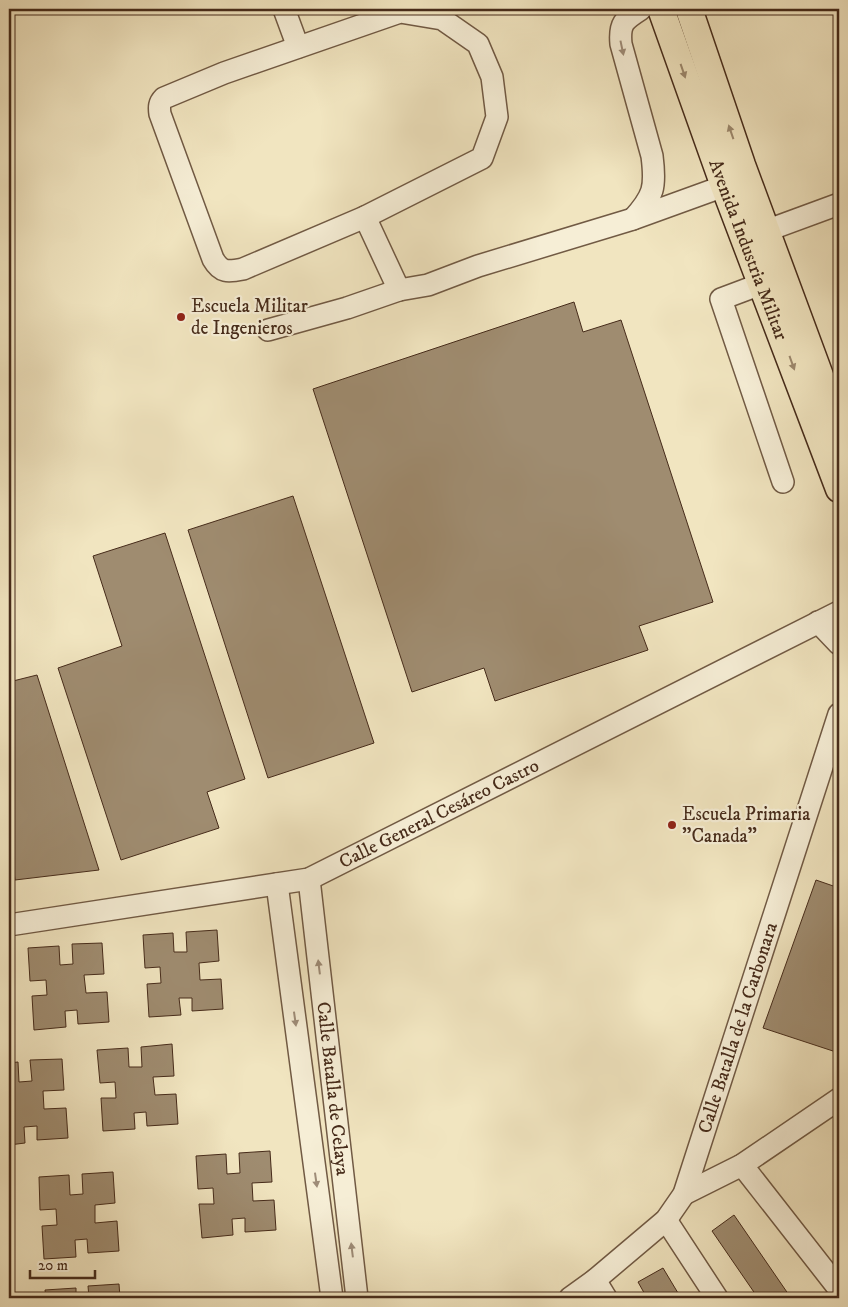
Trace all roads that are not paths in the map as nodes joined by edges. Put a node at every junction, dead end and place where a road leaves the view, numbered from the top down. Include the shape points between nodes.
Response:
1 (284, 9) edge
2 (641, 9) edge
3 (661, 9) edge
4 (689, 9) edge
5 (298, 47) junction
6 (734, 176) junction
7 (648, 202) junction
8 (839, 204) edge
9 (365, 217) junction
10 (633, 219) junction
11 (756, 234) junction
12 (773, 279) junction
13 (399, 290) junction
14 (268, 330) dead end
15 (839, 427) edge
16 (783, 482) dead end
17 (839, 489) edge
18 (831, 616) edge
19 (839, 644) edge
20 (839, 714) edge
21 (309, 879) junction
22 (277, 884) junction
23 (9, 925) edge
24 (839, 1099) edge
25 (742, 1165) junction
26 (684, 1194) junction
27 (666, 1220) junction
28 (595, 1280) junction
29 (839, 1289) edge
30 (332, 1298) edge
31 (357, 1298) edge
32 (570, 1298) edge
33 (606, 1298) edge
34 (718, 1298) edge

1 - 5 street
2 -> 7 street via 626,19 620,35 652,156 653,186
3 -> 6 main road, Avenida Industria Militar
6 -> 4 main road, Avenida Industria Militar
5 - 9 street via 400,12 442,20 478,44 492,78 497,118 482,158
5 - 9 street via 224,73 160,101 160,114 213,259 226,271 243,269
6 - 7 street
6 - 10 street
6 - 11 main road, Avenida Industria Militar
7 - 10 street
8 - 11 street
9 - 13 street
10 - 13 street via 478,266 428,285
11 - 12 main road, Avenida Industria Militar
12 - 15 main road, Avenida Industria Militar
12 - 16 street via 721,299
12 -> 17 main road, Avenida Industria Militar
13 - 14 street
18 - 19 street
18 - 21 street, Calle General Cesáreo Castro
20 - 26 street, Calle Batalla de la Carbonara
21 - 22 street, Calle General Cesáreo Castro
31 -> 21 street, Calle Batalla de Celaya
22 - 23 street, Calle General Cesáreo Castro
22 -> 30 street, Calle Batalla de Celaya
24 - 25 street
25 - 26 street
25 - 29 street
26 - 27 street, Calle Batalla de la Carbonara
27 - 28 street, Calle Batalla de la Carbonara
27 - 34 street
28 - 32 street, Calle Batalla de la Carbonara
28 - 33 street

